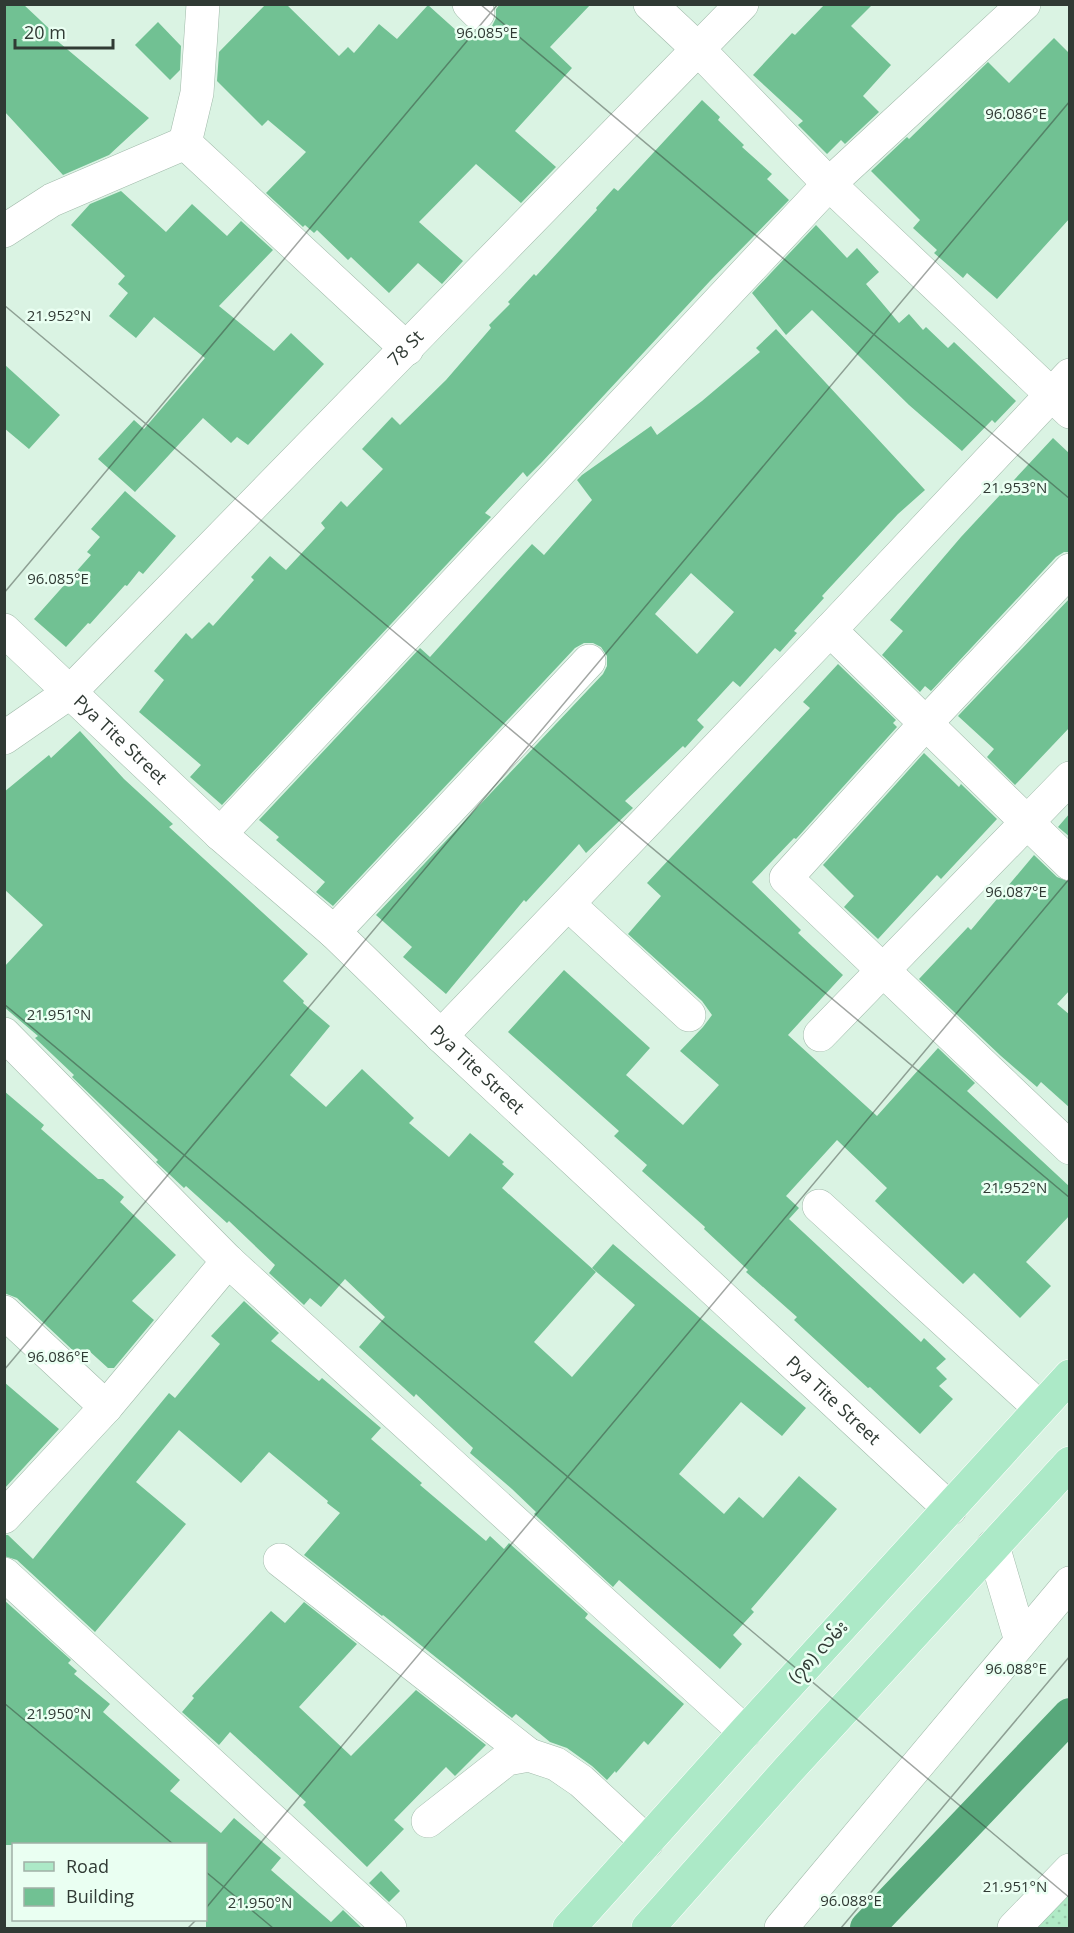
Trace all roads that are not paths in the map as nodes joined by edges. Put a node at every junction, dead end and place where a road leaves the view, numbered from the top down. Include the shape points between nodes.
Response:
1 (203, 4) edge
2 (650, 4) edge
3 (742, 4) edge
4 (1024, 4) edge
5 (697, 48) junction
6 (185, 143) junction
7 (829, 184) junction
8 (4, 231) edge
9 (407, 349) junction
10 (1063, 393) edge
11 (1070, 570) edge
12 (4, 630) edge
13 (830, 630) junction
14 (589, 661) dead end
15 (69, 693) junction
16 (926, 723) junction
17 (4, 738) edge
18 (1070, 778) edge
19 (1027, 823) junction
20 (220, 834) junction
21 (1070, 864) edge
22 (568, 904) junction
23 (334, 932) junction
24 (884, 970) junction
25 (688, 1015) dead end
26 (4, 1034) edge
27 (820, 1035) dead end
28 (441, 1036) junction
29 (1070, 1148) edge
30 (819, 1206) dead end
31 (228, 1261) junction
32 (4, 1312) edge
33 (1070, 1376) edge
34 (106, 1407) junction
35 (1040, 1408) junction
36 (1070, 1463) edge
37 (950, 1509) junction
38 (4, 1517) edge
39 (993, 1546) junction
40 (280, 1560) dead end
41 (4, 1574) edge
42 (1070, 1583) edge
43 (1022, 1641) junction
44 (745, 1732) junction
45 (529, 1755) junction
46 (428, 1821) dead end
47 (647, 1842) junction
48 (1070, 1870) edge
49 (390, 1929) edge
50 (569, 1929) edge
51 (648, 1929) edge
52 (781, 1929) edge
53 (1014, 1929) edge

1 - 6 street via 197,93
2 - 5 street
3 - 5 street, 78 St
4 - 7 street
5 - 7 street
5 - 9 street, 78 St
6 - 8 street via 52,200
6 - 9 street
7 - 10 street
7 - 20 street
9 - 15 street, 78 St
10 - 13 street
11 - 16 street
12 - 15 street, Pya Tite Street
13 - 16 street
13 - 22 street
14 - 23 street
15 - 17 street, 78 St
15 - 20 street, Pya Tite Street
16 - 19 street
16 - 24 street via 786,878
18 - 19 street
19 - 21 street
19 - 24 street
20 - 23 street, Pya Tite Street
22 - 25 street
22 - 28 street
23 - 28 street, Pya Tite Street
24 - 27 street
24 - 29 street
26 - 31 street
28 - 37 street, Pya Tite Street
30 - 35 street
31 - 34 street
31 - 44 street
32 - 34 street
33 - 35 main road, (၇၈) လမ်း
34 - 38 street
35 - 37 main road, (၇၈) လမ်း
36 - 39 main road
37 - 44 main road, (၇၈) လမ်း
39 - 43 street
39 - 51 main road
40 - 45 street
41 - 49 street
42 - 43 street
43 - 52 street
44 - 47 main road, (၇၈) လမ်း
45 - 46 street via 507,1759
45 - 47 street via 556,1764 581,1781
47 - 50 main road, (၇၈) လမ်း
48 - 53 street

